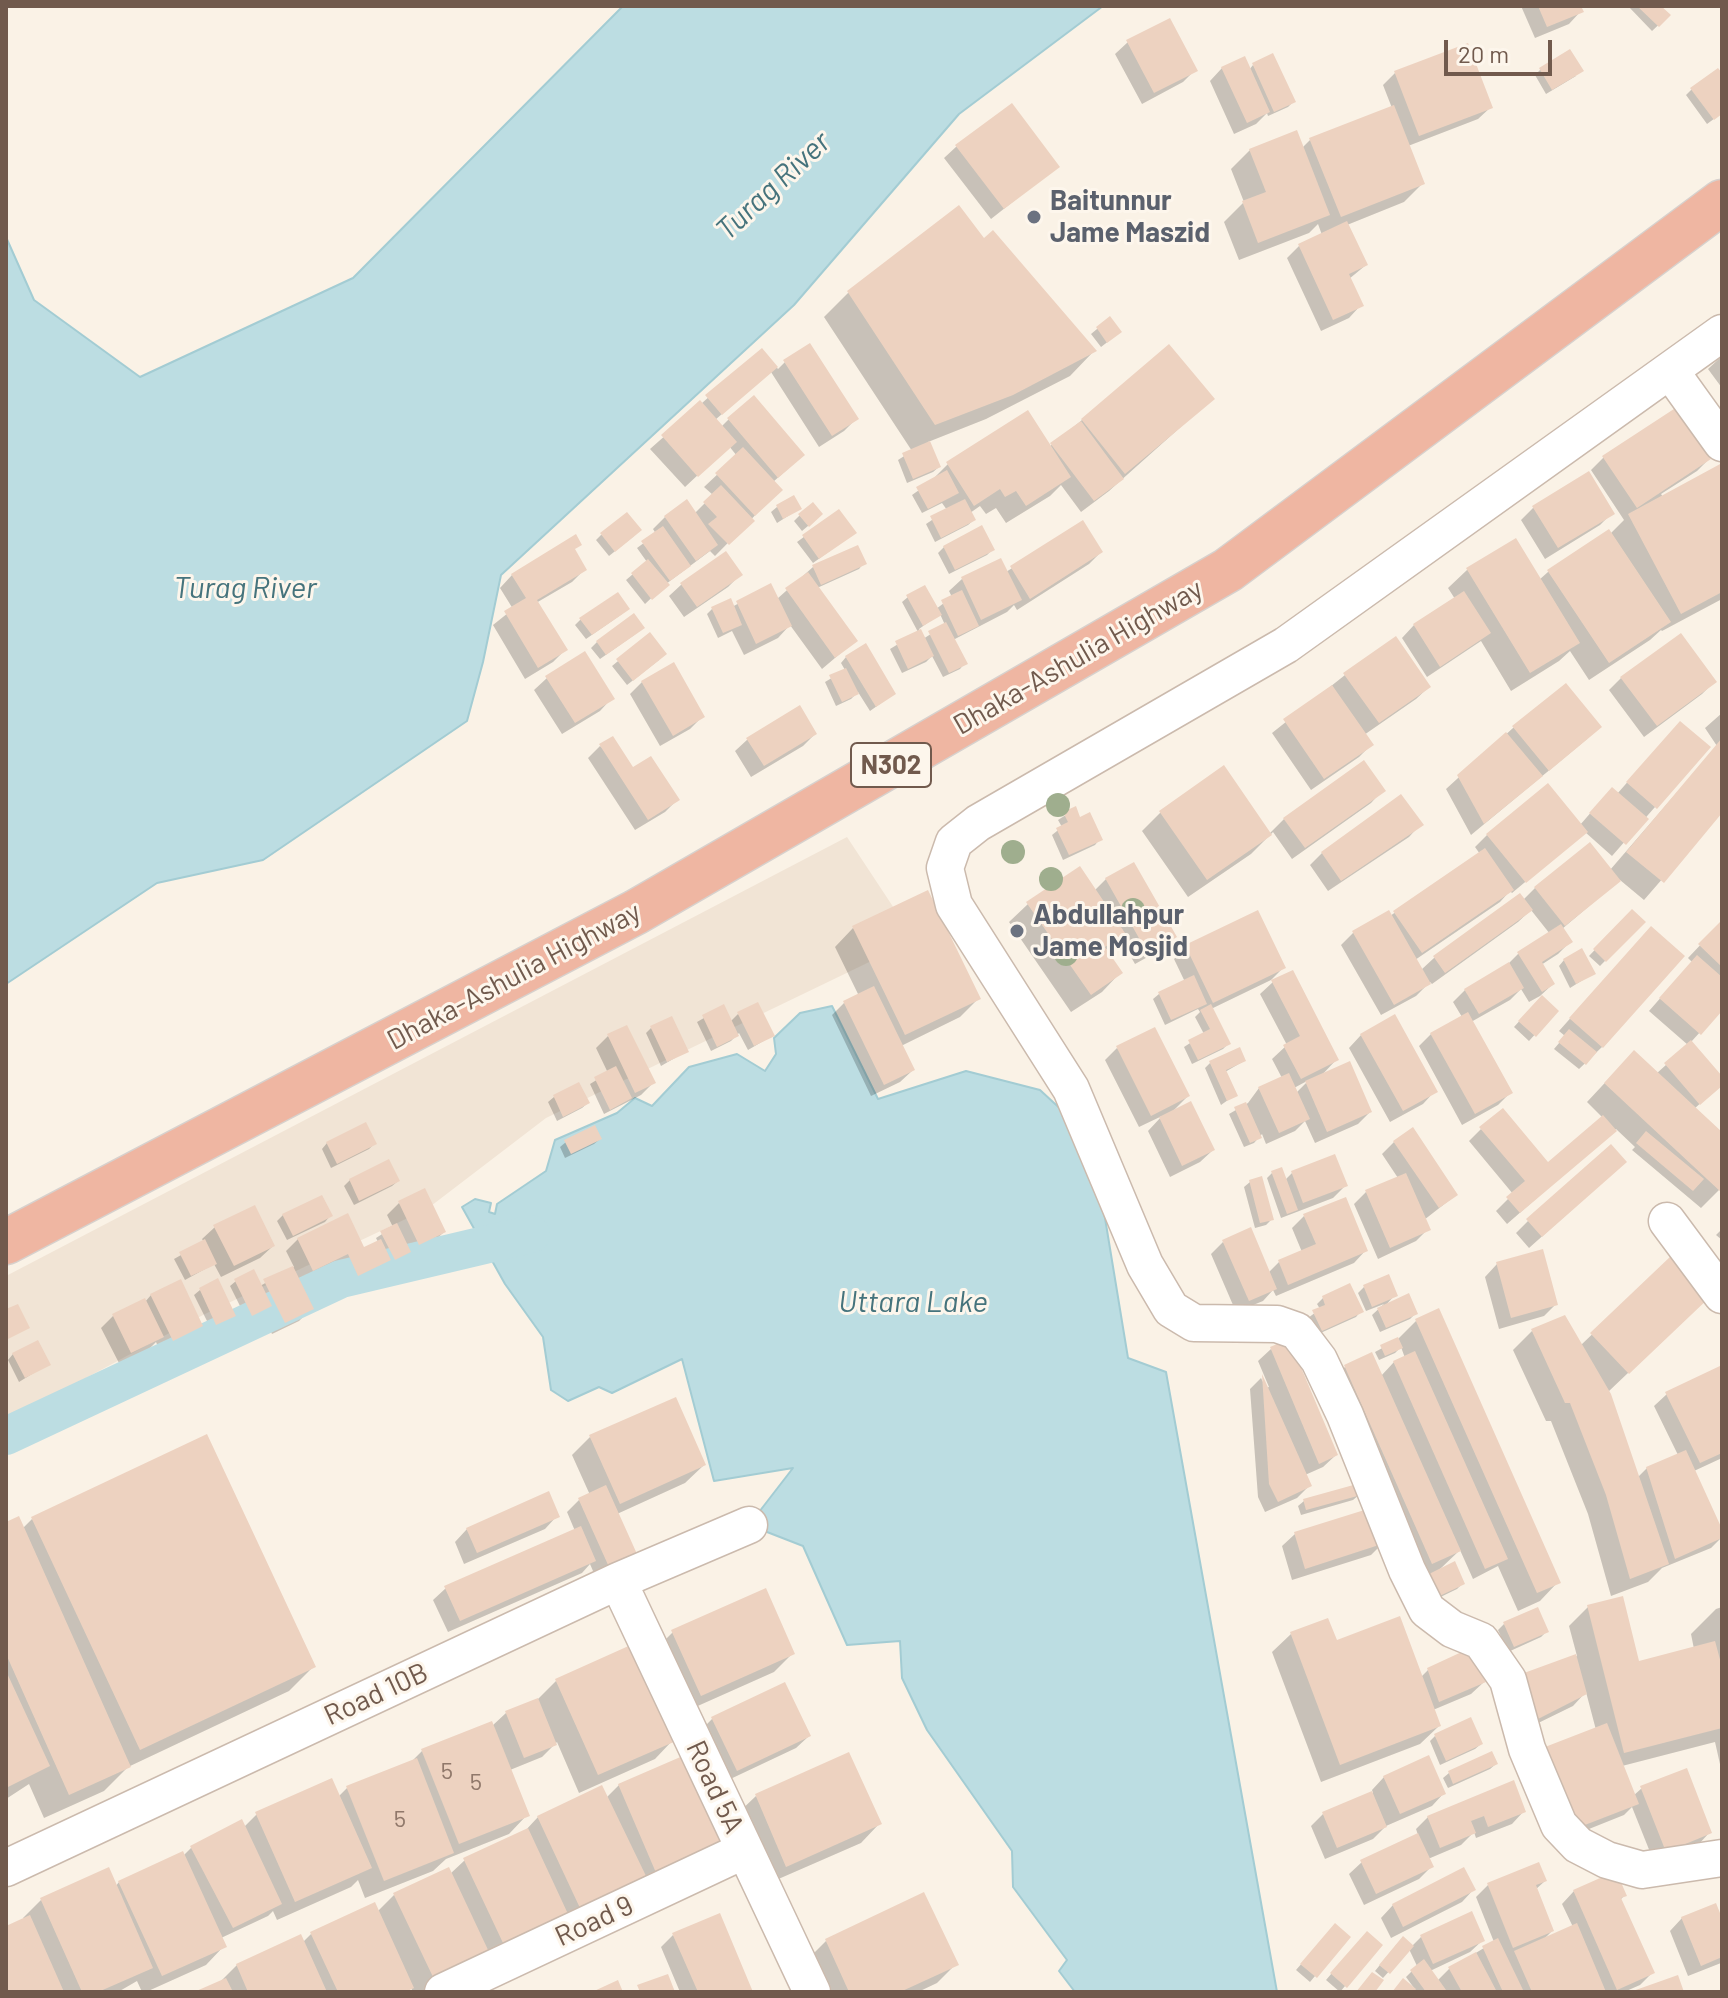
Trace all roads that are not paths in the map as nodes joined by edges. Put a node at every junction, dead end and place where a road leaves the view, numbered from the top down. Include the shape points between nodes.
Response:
1 (1722, 202) edge
2 (1722, 333) edge
3 (1671, 372) junction
4 (1722, 443) edge
5 (1667, 1221) dead end
6 (6, 1242) edge
7 (1722, 1295) edge
8 (749, 1525) dead end
9 (618, 1581) junction
10 (745, 1850) junction
11 (1722, 1858) edge
12 (6, 1868) edge
13 (443, 1992) edge
14 (812, 1992) edge

1 - 6 highway, Dhaka-Ashulia Highway / N302 via 1228,570 636,912
2 - 3 street
3 - 4 street
3 - 11 street via 1286,645 978,823 954,842 945,868 954,905 1071,1089 1145,1265 1171,1309 1194,1323 1277,1324 1297,1331 1319,1360 1427,1610 1452,1629 1481,1641 1508,1680 1527,1749 1559,1825 1578,1845 1642,1870
5 - 7 street
8 - 9 street, Road 10B
9 - 10 street, Road 5A
9 - 12 street, Road 10B
10 - 13 street, Road 9
10 - 14 street, Road 5A

